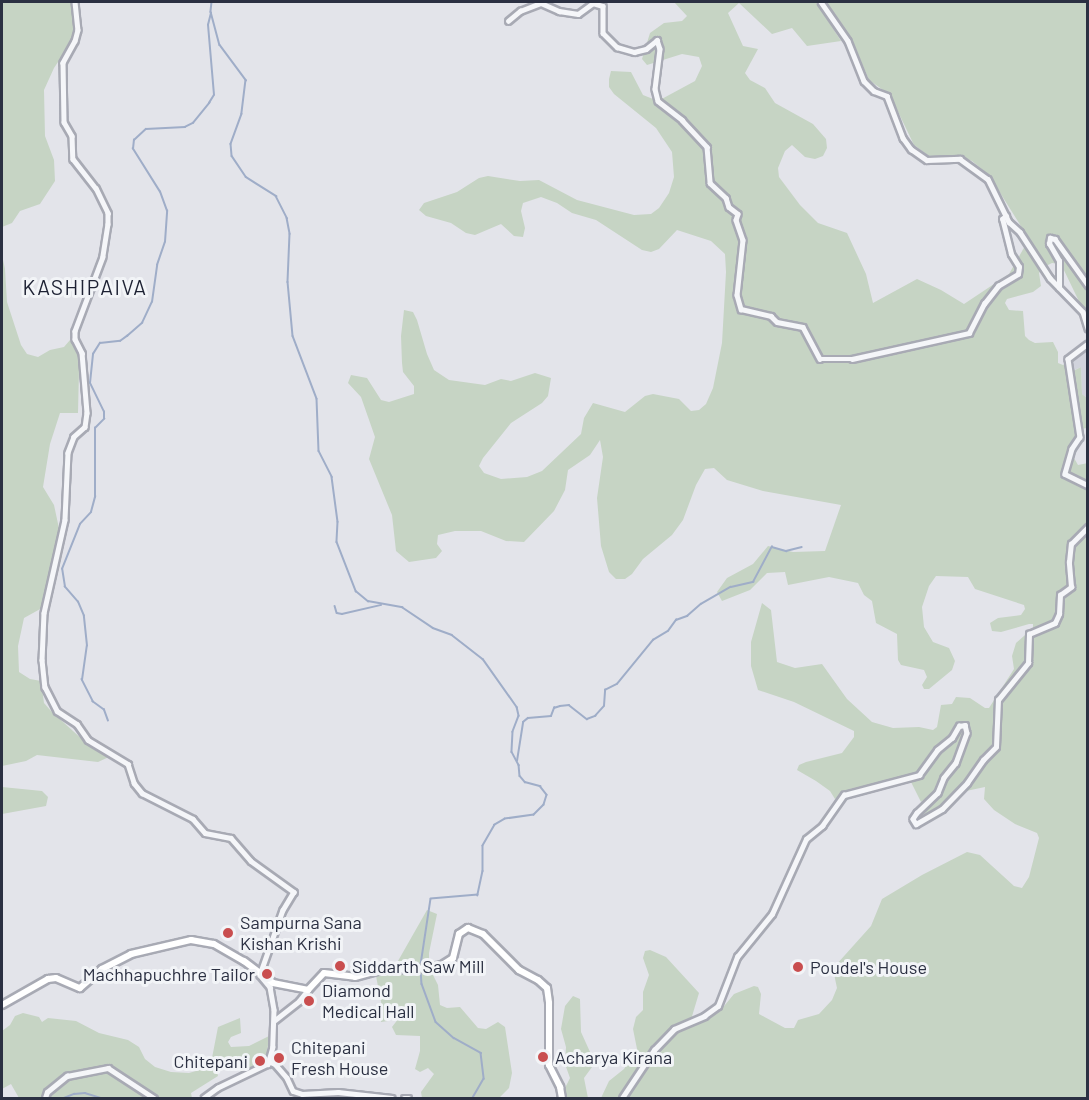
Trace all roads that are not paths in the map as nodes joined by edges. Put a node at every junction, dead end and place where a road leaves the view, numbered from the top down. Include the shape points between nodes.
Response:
1 (75, 2) edge
2 (821, 2) edge
3 (508, 21) dead end
4 (1006, 216) junction
5 (1088, 285) edge
6 (1059, 288) junction
7 (1088, 328) edge
8 (1088, 344) edge
9 (1088, 485) edge
10 (1088, 527) edge
11 (260, 975) junction
12 (308, 990) junction
13 (2, 1005) edge
14 (273, 1023) junction
15 (268, 1061) junction
16 (45, 1098) edge
17 (154, 1098) edge
18 (204, 1098) edge
19 (392, 1098) edge
20 (562, 1098) edge
21 (622, 1098) edge

1 - 11 street via 78,30 63,63 64,122 72,136 74,159 96,188 108,213 108,224 103,257 75,332 82,353 87,414 85,427 74,437 68,453 67,509 44,613 45,687 57,711 77,724 88,740 128,764 142,793 194,819 205,833 231,838 251,861 294,892
2 - 4 street via 848,41 864,81 874,91 888,96 911,149 927,160 960,159 970,164 988,179
3 - 4 street via 520,11 542,3 578,14 593,3 603,6 603,33 617,47 634,52 657,40 658,101 707,147 710,183 738,214 736,220 744,240 737,295 741,309 803,327 820,359 852,359 969,333 991,295 1020,267 1009,247 1002,219
4 - 6 street
5 - 6 street via 1055,239 1050,238 1049,244 1059,261
6 - 7 street via 1083,312
8 - 9 street via 1068,359 1080,437 1065,474
10 - 21 street via 1071,544 1071,587 1060,596 1059,614 1054,623 1029,634 1028,663 998,700 996,747 967,783 942,809 916,824 913,819 917,813 939,793 944,778 956,764 967,733 965,725 959,726 937,750 919,776 844,795 822,826 806,839 772,914 737,957 718,1006 674,1029 654,1050
11 - 12 main road via 284,987
11 - 13 main road via 214,944 191,940 130,954 102,969 80,988 52,978
11 - 14 street via 273,998
12 - 14 street
12 - 20 main road via 324,974 356,976 389,968 411,970 442,965 453,958 459,934 468,928 483,934 519,970 543,984 549,994 549,1065
14 - 15 street via 273,1047
15 - 18 street
15 - 19 street via 281,1071 293,1091 302,1094 338,1092
16 - 17 street via 67,1076 108,1068

